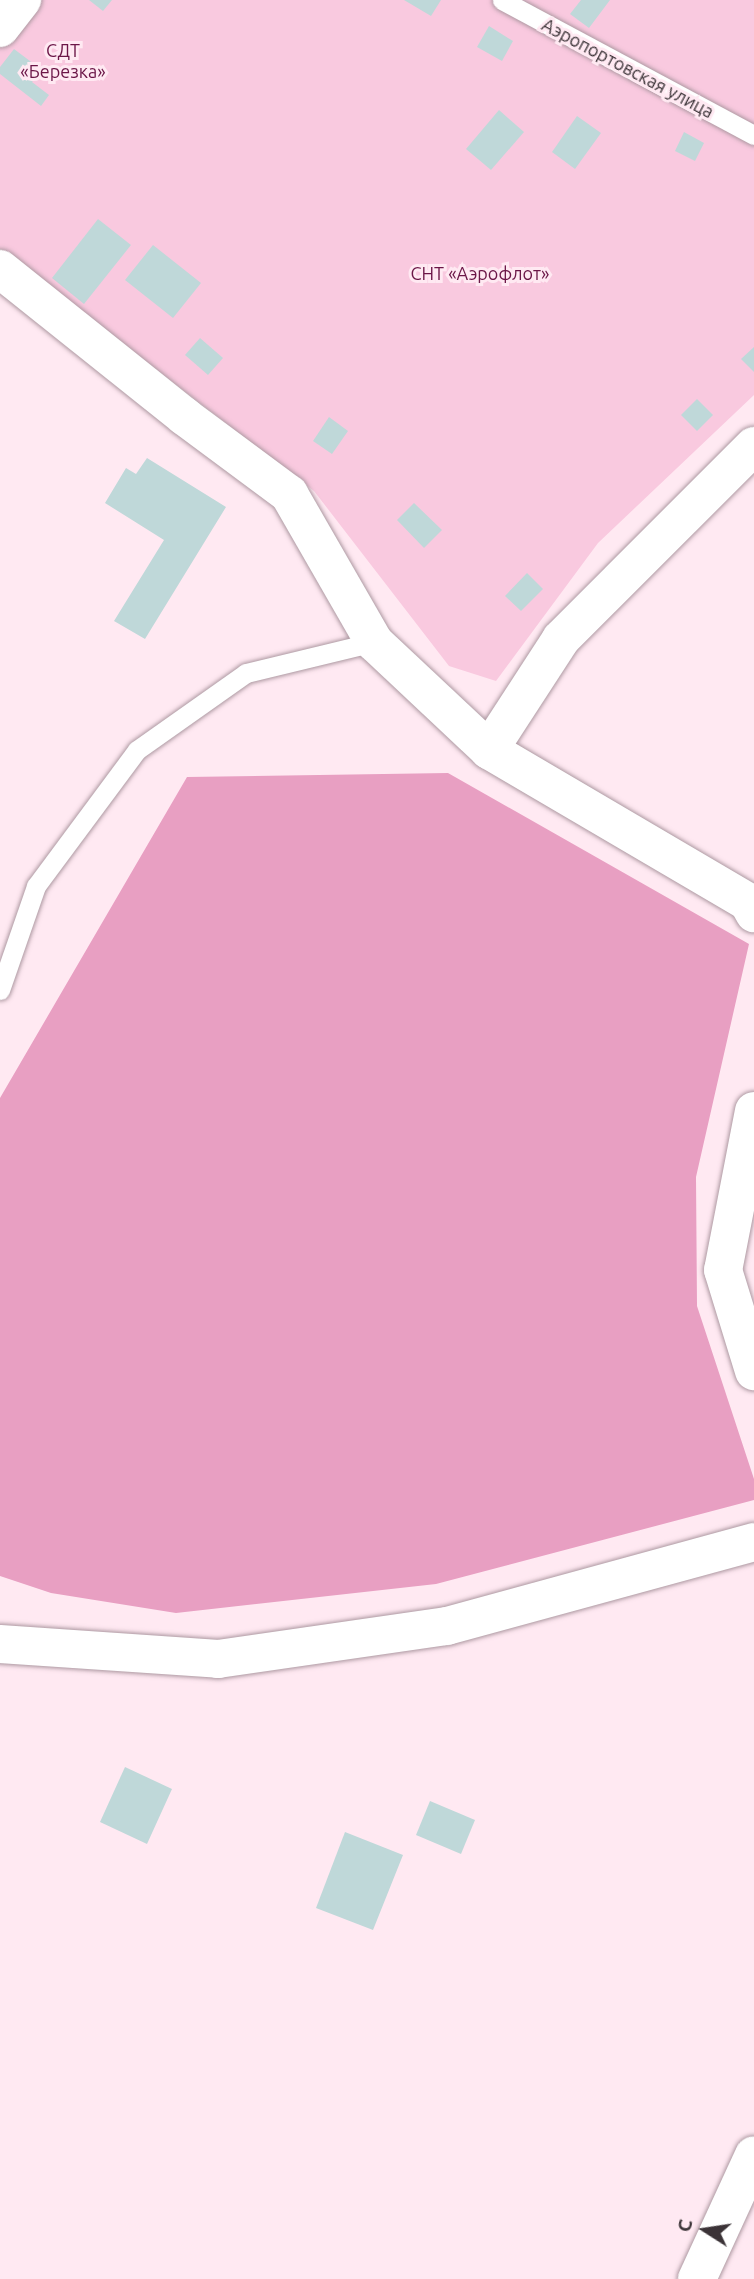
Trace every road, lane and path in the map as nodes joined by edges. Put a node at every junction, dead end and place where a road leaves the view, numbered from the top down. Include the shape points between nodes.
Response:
1 (22, 0) edge
2 (502, 0) edge
3 (0, 29) edge
4 (754, 135) edge
5 (0, 269) edge
6 (754, 446) edge
7 (374, 642) junction
8 (489, 750) junction
9 (754, 913) edge
10 (0, 990) edge
11 (754, 1111) edge
12 (754, 1371) edge
13 (754, 1542) edge
14 (0, 1644) edge
15 (754, 2155) edge
16 (696, 2279) edge

1 - 3 street
2 - 4 lane, Аэропортовская улица
5 - 7 street via 289,494
6 - 8 street via 561,639
7 - 8 street
7 - 10 lane via 246,673 137,750 36,886
8 - 9 street via 748,902
11 - 12 street via 723,1270
13 - 14 street via 447,1626 218,1659
15 - 16 street

